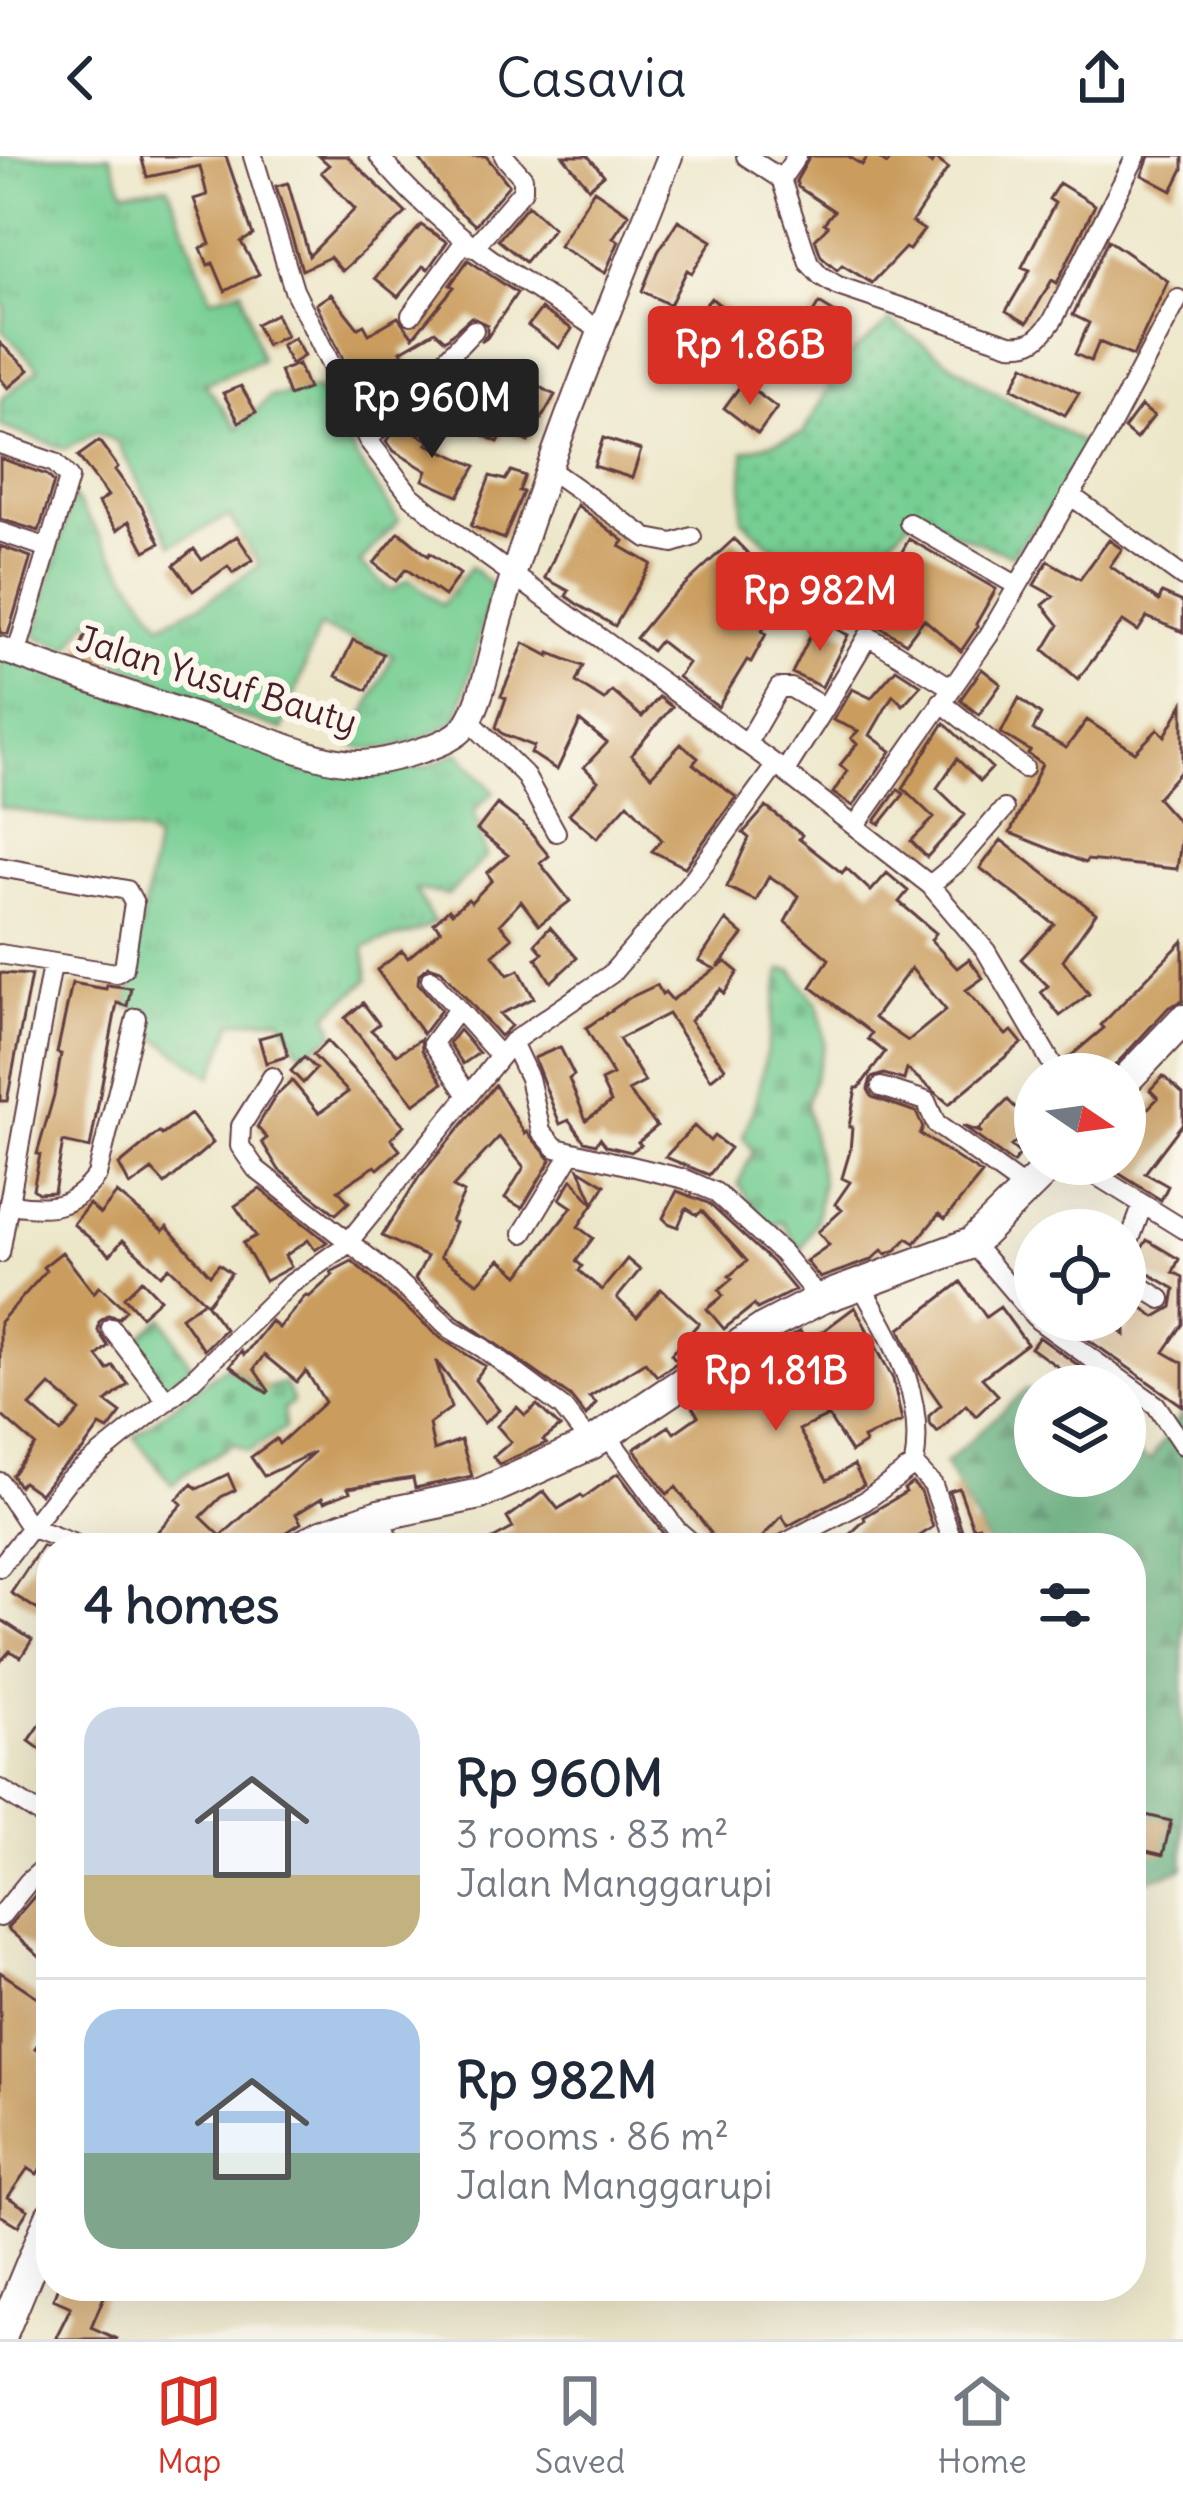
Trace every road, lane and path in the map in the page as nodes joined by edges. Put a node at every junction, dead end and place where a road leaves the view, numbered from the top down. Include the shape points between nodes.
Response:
1 (253, 156) edge
2 (379, 156) edge
3 (504, 156) edge
4 (670, 156) edge
5 (746, 156) edge
6 (797, 156) edge
7 (1136, 156) edge
8 (781, 179) junction
9 (469, 244) junction
10 (1178, 299) dead end
11 (411, 315) dead end
12 (474, 330) dead end
13 (600, 330) junction
14 (368, 440) junction
15 (0, 444) edge
16 (549, 470) junction
17 (1070, 495) junction
18 (909, 524) dead end
19 (0, 532) edge
20 (692, 537) dead end
21 (48, 548) junction
22 (513, 574) junction
23 (1183, 577) edge
24 (1016, 585) junction
25 (8, 652) edge
26 (947, 695) junction
27 (825, 708) junction
28 (469, 720) junction
29 (747, 743) junction
30 (780, 768) junction
31 (1024, 768) dead end
32 (1004, 809) dead end
33 (856, 825) junction
34 (556, 832) dead end
35 (0, 867) edge
36 (930, 885) junction
37 (0, 955) edge
38 (52, 965) junction
39 (431, 979) dead end
40 (458, 1009) junction
41 (136, 1018) dead end
42 (1183, 1020) edge
43 (506, 1049) junction
44 (1046, 1053) edge
45 (1146, 1059) edge
46 (272, 1077) dead end
47 (881, 1088) dead end
48 (467, 1094) junction
49 (571, 1154) junction
50 (1030, 1185) edge
51 (1113, 1185) edge
52 (1026, 1189) junction
53 (11, 1204) junction
54 (1144, 1204) junction
55 (1142, 1209) edge
56 (1183, 1229) edge
57 (523, 1233) dead end
58 (349, 1241) junction
59 (972, 1243) junction
60 (0, 1253) edge
61 (860, 1283) junction
62 (1146, 1289) edge
63 (1014, 1292) edge
64 (820, 1298) junction
65 (1161, 1299) dead end
66 (111, 1328) dead end
67 (1068, 1341) edge
68 (167, 1401) junction
69 (598, 1439) junction
70 (1183, 1444) edge
71 (914, 1465) junction
72 (0, 1482) edge
73 (379, 1515) junction
74 (30, 1527) junction
75 (46, 1533) edge
76 (328, 1533) edge
77 (386, 1533) edge
78 (682, 1533) edge
79 (805, 1533) edge
80 (950, 1533) edge
81 (0, 1567) edge
82 (0, 1789) edge
83 (36, 1812) edge
84 (36, 1874) edge
85 (0, 1918) edge
86 (36, 2252) edge
87 (0, 2339) edge

1 - 14 street via 286,271
2 - 9 street
3 - 9 street via 523,190
4 - 13 street
5 - 8 street
6 - 8 street
7 - 8 street via 1053,320 1024,345 821,276 809,263
9 - 11 street
9 - 13 street
10 - 17 street
12 - 14 street
13 - 16 street
14 - 22 street via 411,496
15 - 21 street via 56,463 69,478
16 - 20 street via 647,538
16 - 22 street
17 - 23 street
17 - 24 street
18 - 24 street
19 - 21 street
21 - 25 street
22 - 28 street
22 - 29 street
24 - 26 street
25 - 28 street, Jalan Yusuf Bauty via 357,763 446,741
26 - 27 street via 868,636
26 - 31 street
26 - 33 street
27 - 29 street via 779,688
27 - 30 street
28 - 34 street via 524,774
29 - 30 street
30 - 33 street
30 - 43 street via 611,974
32 - 36 street
33 - 36 street
35 - 38 street via 131,893 121,971
36 - 44 street via 986,951
37 - 38 street
38 - 53 street
39 - 40 street
40 - 43 street
40 - 48 street via 433,1043
41 - 53 street via 98,1175 66,1207
42 - 45 main road
43 - 48 street
43 - 49 street via 529,1078 541,1131
46 - 58 street via 241,1126 240,1145 256,1169
47 - 52 street via 926,1101 936,1124
48 - 58 street
49 - 57 street
49 - 64 street via 715,1192
50 - 52 main road
51 - 54 street
52 - 59 main road
53 - 60 street
54 - 55 street
54 - 56 street
58 - 68 street via 288,1286
58 - 69 street
59 - 61 main road
59 - 63 street
61 - 64 main road
61 - 71 street via 916,1402
62 - 65 street
64 - 69 main road
66 - 68 street
67 - 70 street via 1156,1405
68 - 74 street via 67,1481
69 - 73 main road via 480,1494
69 - 78 street
71 - 79 street
71 - 80 street via 933,1485
72 - 74 street
73 - 76 main road
73 - 77 street
74 - 75 street
74 - 81 street
82 - 83 street
84 - 85 street
86 - 87 main road

